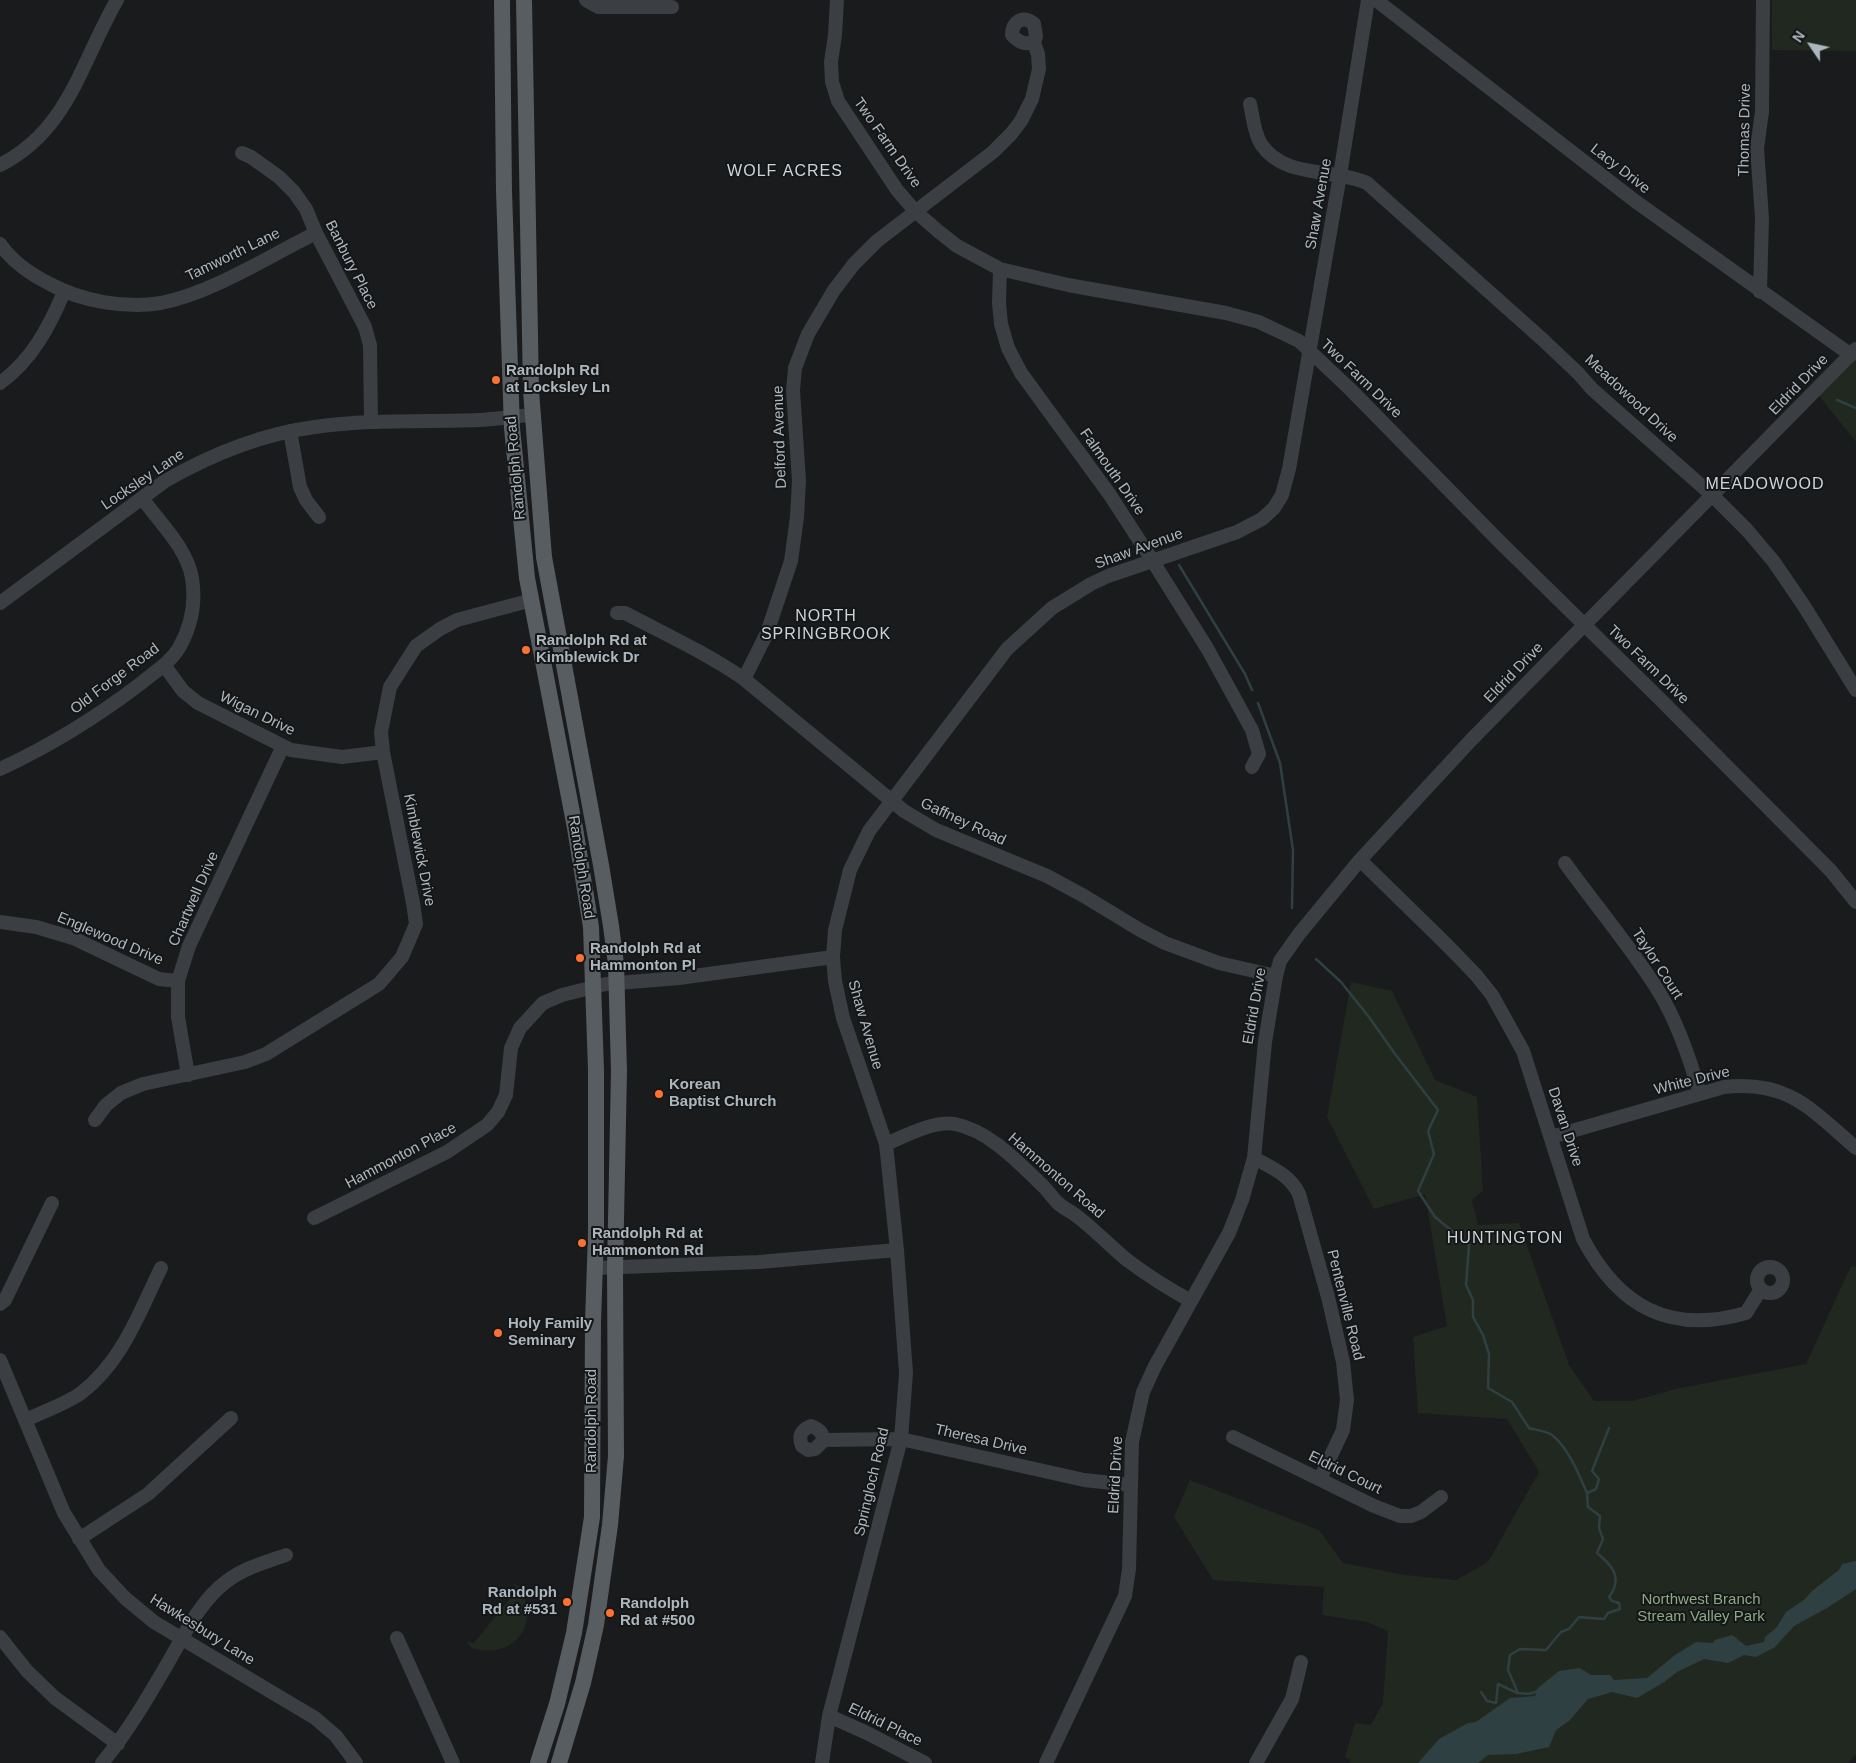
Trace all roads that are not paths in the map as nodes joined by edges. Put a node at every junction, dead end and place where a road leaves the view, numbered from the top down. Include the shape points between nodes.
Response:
1 (117, 0) edge
2 (502, 0) edge
3 (524, 0) edge
4 (586, 0) edge
5 (837, 0) edge
6 (1368, 0) edge
7 (1376, 0) edge
8 (1763, 0) edge
9 (672, 6) dead end
10 (1034, 42) dead end
11 (1250, 104) dead end
12 (242, 153) dead end
13 (0, 165) edge
14 (1340, 175) junction
15 (915, 211) junction
16 (316, 233) junction
17 (0, 244) edge
18 (1000, 269) junction
19 (64, 292) junction
20 (1760, 292) junction
21 (1310, 351) junction
22 (1854, 352) edge
23 (0, 383) edge
24 (533, 415) junction
25 (511, 417) junction
26 (371, 422) junction
27 (290, 431) junction
28 (1713, 496) junction
29 (142, 498) junction
30 (319, 517) dead end
31 (1152, 560) junction
32 (532, 600) junction
33 (0, 603) edge
34 (617, 612) dead end
35 (1584, 625) junction
36 (164, 665) junction
37 (744, 679) junction
38 (1856, 690) edge
39 (283, 746) junction
40 (383, 752) junction
41 (1252, 767) dead end
42 (0, 769) edge
43 (891, 801) junction
44 (1360, 860) junction
45 (1564, 863) dead end
46 (1856, 902) edge
47 (0, 922) edge
48 (833, 957) junction
49 (1276, 976) junction
50 (178, 981) junction
51 (616, 984) junction
52 (592, 988) junction
53 (188, 1075) junction
54 (1700, 1094) junction
55 (95, 1120) dead end
56 (1551, 1137) junction
57 (886, 1144) junction
58 (1856, 1148) edge
59 (1254, 1158) junction
60 (52, 1203) dead end
61 (314, 1218) dead end
62 (897, 1250) junction
63 (161, 1268) dead end
64 (595, 1268) junction
65 (615, 1269) junction
66 (1760, 1289) dead end
67 (1191, 1301) junction
68 (0, 1304) edge
69 (0, 1360) edge
70 (231, 1418) dead end
71 (26, 1420) junction
72 (1234, 1437) dead end
73 (901, 1439) junction
74 (824, 1440) dead end
75 (1320, 1479) junction
76 (1130, 1485) junction
77 (1441, 1497) dead end
78 (79, 1539) junction
79 (286, 1555) dead end
80 (0, 1637) edge
81 (397, 1638) dead end
82 (181, 1639) junction
83 (1301, 1662) dead end
84 (830, 1716) junction
85 (118, 1744) junction
86 (102, 1763) edge
87 (356, 1763) edge
88 (453, 1763) edge
89 (538, 1763) edge
90 (559, 1763) edge
91 (822, 1763) edge
92 (925, 1763) edge
93 (1046, 1763) edge
94 (1256, 1763) edge

1 - 13 street via 69,98 52,123 42,135
2 - 25 main road, Randolph Road
3 - 24 main road, Randolph Road
4 - 9 street via 598,6
5 - 15 street, Two Farm Drive via 831,62 838,102 897,190
6 - 14 street, Shaw Avenue
7 - 20 street, Lacy Drive via 1635,201
8 - 20 street, Thomas Drive via 1762,112 1758,148 1762,218
10 - 15 street, Delford Avenue via 1039,69 1032,99 1021,121 993,152
11 - 14 street, Meadowood Drive via 1256,132 1272,157 1294,168
12 - 16 street, Banbury Place via 273,172 294,192 306,209
14 - 21 street, Shaw Avenue
14 - 28 street, Meadowood Drive via 1367,183 1384,196
15 - 18 street, Two Farm Drive via 957,246
15 - 37 street, Delford Avenue via 854,264 808,334 796,368 793,390 799,481 790,560 768,633
16 - 19 street, Tamworth Lane via 216,284 160,303 111,303
16 - 26 street, Banbury Place via 370,345
17 - 19 street, Tamworth Lane via 20,264
18 - 21 street, Two Farm Drive via 1068,285 1226,313 1259,322 1299,341
18 - 31 street, Falmouth Drive via 1001,324 1008,348 1021,373 1110,495
19 - 23 street via 42,338 27,358
20 - 22 street, Lacy Drive
21 - 31 street, Shaw Avenue via 1289,469 1274,508 1262,519 1237,532
21 - 35 street, Two Farm Drive
22 - 28 street, Eldrid Drive
24 - 25 street, Locksley Lane
24 - 51 main road, Randolph Road via 544,557 602,865
25 - 26 street, Locksley Lane
25 - 32 main road, Randolph Road via 526,578
26 - 27 street, Locksley Lane
27 - 29 street, Locksley Lane via 225,451 165,481
27 - 30 street via 300,487
28 - 35 street, Eldrid Drive
28 - 38 street, Meadowood Drive via 1774,562
29 - 33 street, Locksley Lane
29 - 36 street, Old Forge Road via 179,548 192,579 189,630 178,650
31 - 41 street, Falmouth Drive via 1252,730 1259,754
31 - 43 street, Shaw Avenue via 1091,584 1052,608 1031,626 1007,649
32 - 40 street, Kimblewick Drive via 457,620 416,646 390,687 381,732
32 - 52 main road, Randolph Road via 583,871 591,928
34 - 37 street, Gaffney Road via 677,639
35 - 44 street, Eldrid Drive
35 - 46 street, Two Farm Drive via 1831,871
36 - 39 street, Wigan Drive via 198,703
36 - 42 street, Old Forge Road via 100,714
37 - 43 street, Gaffney Road
39 - 40 street, Wigan Drive via 331,757
39 - 50 street, Chartwell Drive via 189,946
40 - 53 street, Kimblewick Drive via 416,924 402,957 379,984 266,1054
43 - 48 street, Shaw Avenue via 869,832 850,870 835,930
43 - 49 street, Gaffney Road via 936,830 1047,876 1165,943 1219,963
44 - 49 street, Eldrid Drive via 1299,934 1280,961
44 - 56 street, Davan Drive via 1447,945 1492,995 1523,1051
45 - 54 street, Taylor Court via 1660,994 1688,1053
47 - 50 street, Englewood Drive via 36,927 73,938 159,978
48 - 51 street, Hammonton Place
48 - 57 street, Shaw Avenue via 843,1018
49 - 59 street, Eldrid Drive via 1265,1042
50 - 53 street, Chartwell Drive via 178,1017
51 - 52 street, Hammonton Place
51 - 65 main road, Randolph Road via 619,1080
52 - 61 street, Hammonton Place via 543,1003 520,1028 511,1048 506,1095 487,1125 447,1152
52 - 64 main road, Randolph Road via 596,1070
53 - 55 street, Kimblewick Drive via 143,1084 121,1093 106,1104
54 - 56 street, White Drive
54 - 58 street, White Drive via 1746,1085 1764,1086 1788,1094 1816,1113
56 - 66 street, Davan Drive via 1583,1239 1607,1276 1644,1308 1684,1321 1726,1319 1746,1313
57 - 62 street, Springloch Road
57 - 67 street, Hammonton Road via 942,1123 972,1128 1010,1156 1058,1204 1078,1217 1127,1260
59 - 67 street, Eldrid Drive via 1229,1234
59 - 75 street, Pentenville Road via 1283,1174 1299,1194 1343,1362 1347,1400 1343,1430
60 - 68 street via 5,1300
62 - 65 street via 759,1262
62 - 73 street, Springloch Road via 906,1373
63 - 71 street via 122,1349 105,1372 80,1394
64 - 65 street
64 - 89 main road, Randolph Road via 592,1517 576,1624 557,1704
65 - 90 main road, Randolph Road via 616,1456 610,1523 596,1625
67 - 76 street, Eldrid Drive via 1143,1392 1132,1442
69 - 71 street, Hawkesbury Lane
70 - 78 street via 148,1494
71 - 78 street, Hawkesbury Lane via 64,1513
72 - 75 street, Eldrid Court
73 - 74 street, Theresa Drive
73 - 76 street, Theresa Drive via 1084,1480
73 - 84 street, Springloch Road
75 - 77 street, Eldrid Court via 1400,1516 1421,1512
76 - 93 street, Eldrid Drive via 1125,1596
78 - 82 street, Hawkesbury Lane via 99,1570 125,1598
79 - 82 street via 254,1566 227,1581 206,1601
80 - 85 street via 27,1671 55,1698
81 - 88 street
82 - 85 street
82 - 87 street, Hawkesbury Lane via 315,1718 336,1736
83 - 94 street via 1292,1698
84 - 91 street, Springloch Road
84 - 92 street, Eldrid Place
85 - 86 street

